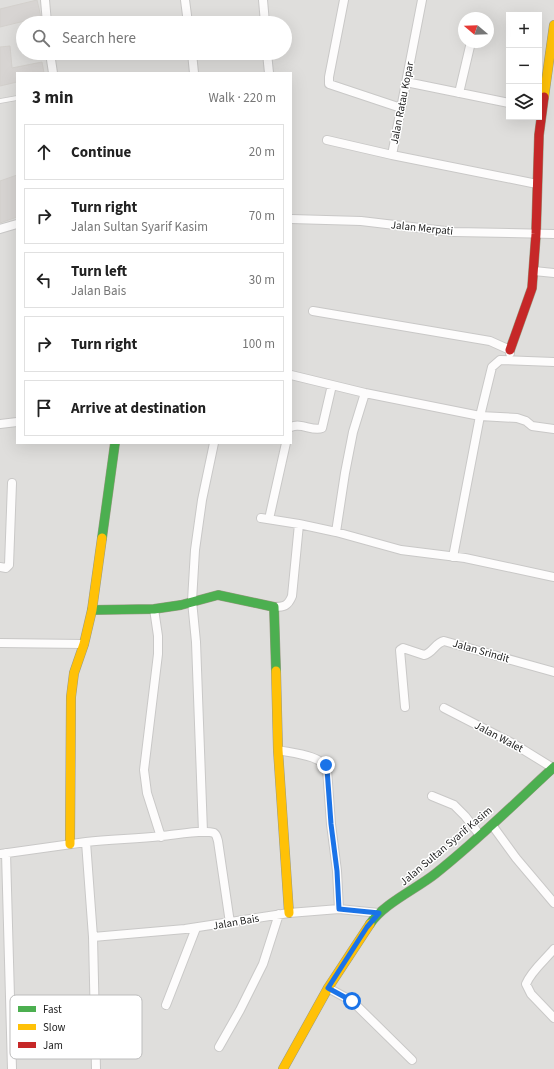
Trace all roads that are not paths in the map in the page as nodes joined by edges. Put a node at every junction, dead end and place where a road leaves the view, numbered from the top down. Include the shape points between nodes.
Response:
1 (45, 0) edge
2 (185, 0) edge
3 (263, 0) edge
4 (344, 0) edge
5 (422, 0) edge
6 (46, 16) edge
7 (187, 16) edge
8 (264, 16) edge
9 (554, 25) edge
10 (470, 48) edge
11 (552, 50) edge
12 (51, 60) edge
13 (193, 60) edge
14 (268, 60) edge
15 (52, 72) edge
16 (194, 72) edge
17 (269, 72) edge
18 (406, 82) junction
19 (459, 93) junction
20 (16, 98) edge
21 (0, 101) edge
22 (506, 102) edge
23 (542, 104) edge
24 (401, 108) junction
25 (540, 120) edge
26 (327, 140) dead end
27 (392, 156) junction
28 (537, 184) junction
29 (292, 219) edge
30 (16, 224) edge
31 (0, 229) edge
32 (536, 234) junction
33 (554, 234) edge
34 (534, 271) junction
35 (554, 273) edge
36 (313, 311) dead end
37 (510, 350) junction
38 (504, 360) junction
39 (554, 362) edge
40 (292, 376) edge
41 (332, 385) junction
42 (365, 393) junction
43 (480, 416) junction
44 (16, 422) edge
45 (0, 424) edge
46 (292, 427) edge
47 (554, 429) edge
48 (115, 444) edge
49 (214, 444) edge
50 (286, 444) edge
51 (12, 483) dead end
52 (299, 524) junction
53 (336, 532) junction
54 (453, 557) junction
55 (0, 567) edge
56 (554, 577) edge
57 (192, 601) junction
58 (274, 607) junction
59 (154, 609) junction
60 (92, 610) junction
61 (0, 643) edge
62 (84, 644) junction
63 (554, 672) edge
64 (405, 707) dead end
65 (444, 708) dead end
66 (278, 750) junction
67 (554, 768) edge
68 (432, 796) dead end
69 (492, 825) junction
70 (203, 832) junction
71 (479, 834) junction
72 (161, 837) junction
73 (86, 842) junction
74 (70, 844) junction
75 (3, 853) edge
76 (554, 903) edge
77 (339, 909) junction
78 (289, 913) junction
79 (379, 913) junction
80 (279, 914) junction
81 (230, 923) junction
82 (196, 928) junction
83 (93, 937) junction
84 (554, 949) edge
85 (328, 988) junction
86 (94, 995) edge
87 (166, 1005) dead end
88 (554, 1018) edge
89 (10, 1021) edge
90 (219, 1047) dead end
91 (12, 1059) edge
92 (96, 1059) edge
93 (412, 1060) dead end
94 (12, 1069) edge
95 (96, 1069) edge
96 (284, 1069) edge

1 - 6 street
2 - 7 street
3 - 8 street
4 - 24 street via 330,84
5 - 18 street, Jalan Ratau Kopar
9 - 11 street
10 - 19 street
11 - 23 street
12 - 15 street
13 - 16 street
14 - 17 street
18 - 19 street
18 - 24 street, Jalan Ratau Kopar
19 - 22 street
20 - 21 lane
24 - 27 street, Jalan Ratau Kopar
25 - 28 street
26 - 27 street
27 - 28 street, Jalan Ratau Kopar
28 - 32 street
29 - 32 street, Jalan Merpati via 361,221 454,232
30 - 31 street
32 - 33 street, Jalan Merpati
32 - 34 street
34 - 35 street
34 - 37 street via 529,299
36 - 37 street via 490,341
37 - 38 street
38 - 39 street
38 - 43 street via 492,367
40 - 41 street
41 - 42 street
41 - 46 street via 322,428
42 - 43 street
42 - 53 street via 353,432
43 - 47 street via 517,418 532,426
43 - 54 street
44 - 45 street
48 - 60 street
49 - 57 street via 199,521
50 - 52 street via 265,518
51 - 55 street via 9,565 6,568
52 - 53 street
52 - 58 street via 292,596 286,606
53 - 54 street via 400,550
54 - 56 street
57 - 58 street via 218,595
57 - 59 street
57 - 70 street via 196,642
58 - 66 street
59 - 60 street
59 - 72 street via 158,654 144,770 147,793
60 - 62 street
61 - 62 street
62 - 74 street via 74,673 71,698
63 - 64 street, Jalan Srindit via 444,641 439,642 424,655 403,648 400,650
65 - 67 street, Jalan Walet
66 - 77 street via 319,760 326,765
66 - 78 street
67 - 69 street, Jalan Sultan Syarif Kasim
68 - 71 street via 454,805
69 - 71 street, Jalan Sultan Syarif Kasim
69 - 76 street
70 - 72 street
70 - 81 street via 214,833 217,837
71 - 79 street, Jalan Sultan Syarif Kasim via 435,874
72 - 73 street via 115,838
73 - 74 street
73 - 83 street
74 - 75 street
75 - 89 street
77 - 78 street, Jalan Bais
77 - 79 street, Jalan Bais
78 - 80 street, Jalan Bais
79 - 85 street, Jalan Sultan Syarif Kasim via 367,927
80 - 81 street, Jalan Bais
80 - 90 street via 263,964
81 - 82 street, Jalan Bais
82 - 83 street, Jalan Bais
82 - 87 street
83 - 86 street
84 - 88 street via 526,984 531,994
85 - 93 street via 352,1001
85 - 96 street, Jalan Sultan Syarif Kasim
91 - 94 street
92 - 95 street

